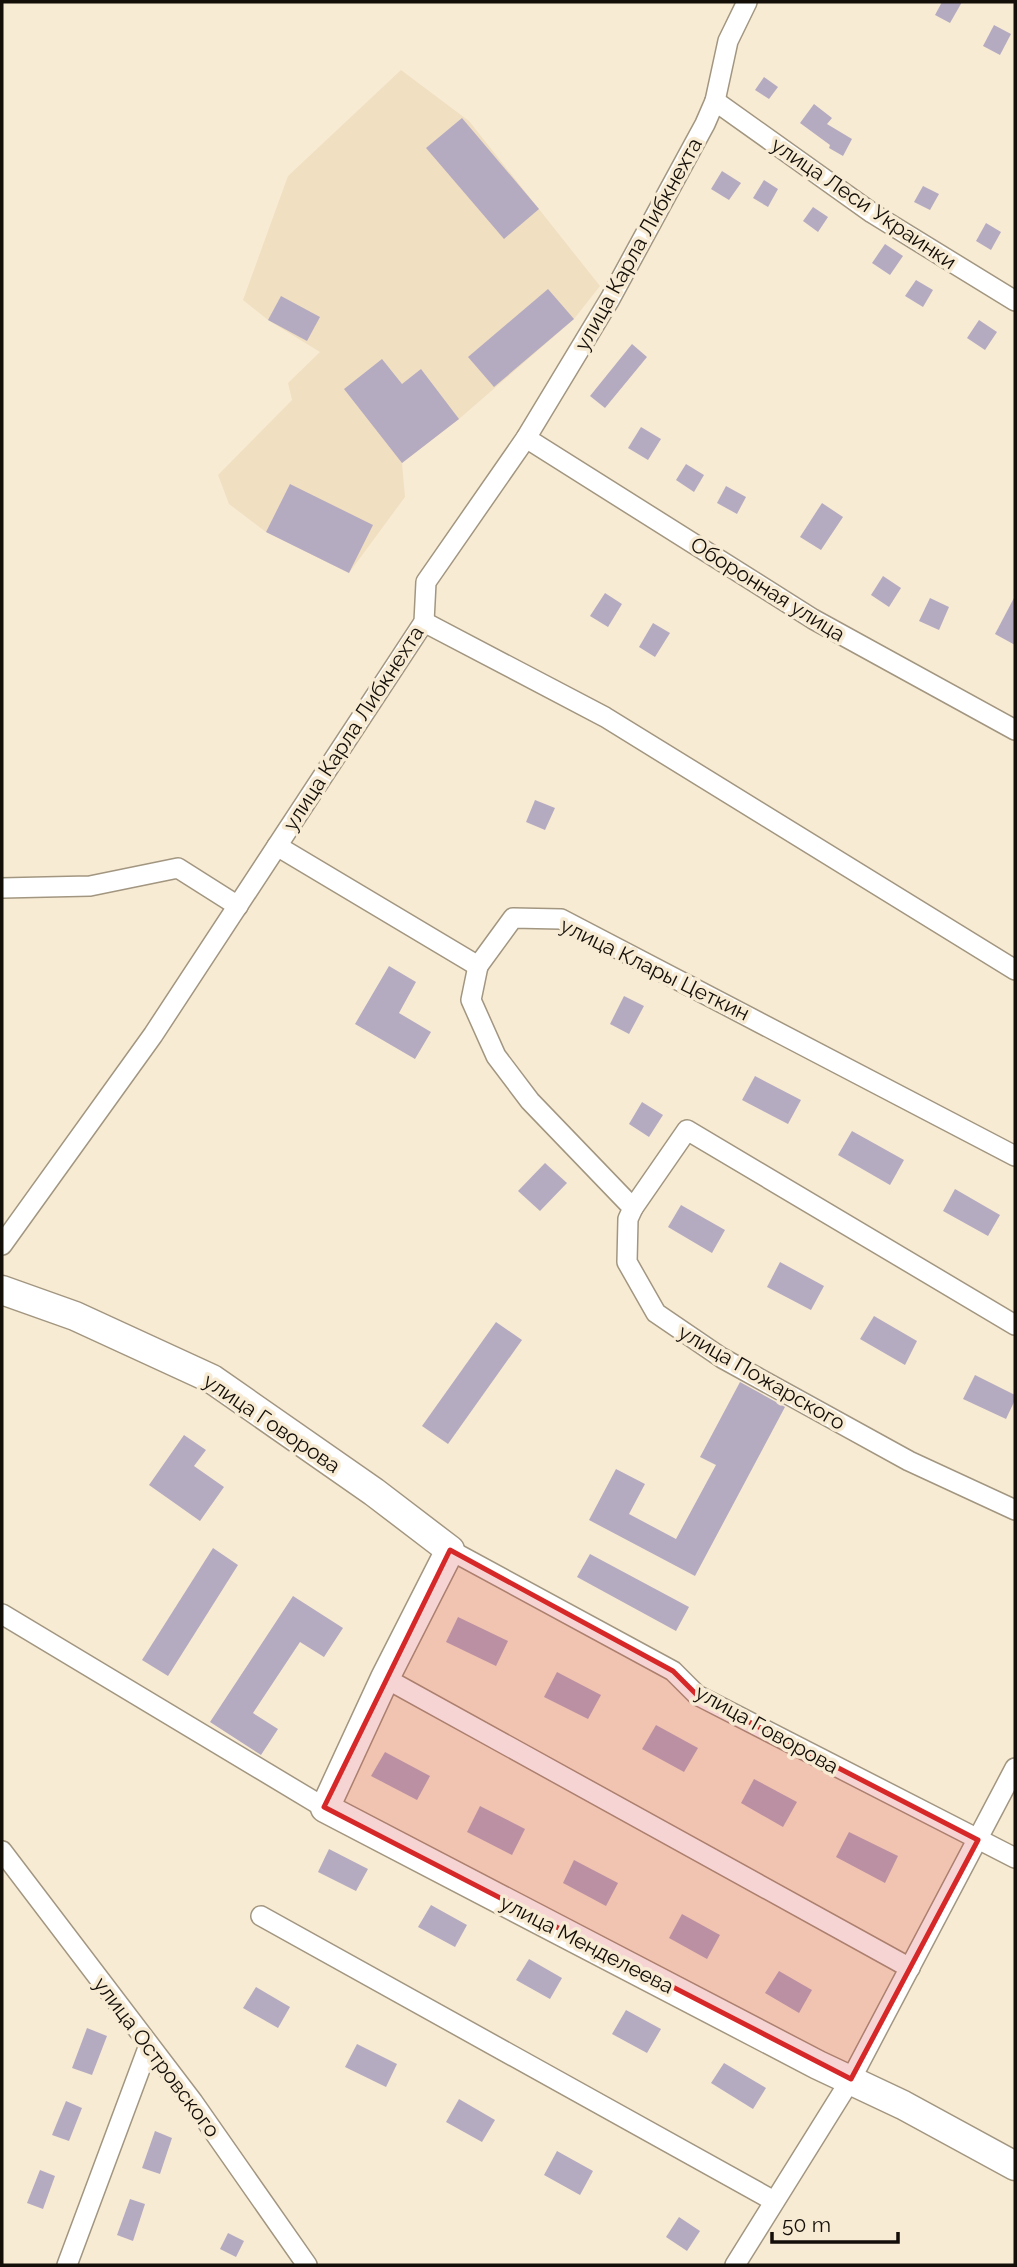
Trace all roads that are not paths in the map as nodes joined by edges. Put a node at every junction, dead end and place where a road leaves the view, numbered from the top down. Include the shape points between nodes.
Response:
1 (747, 2) edge
2 (715, 101) junction
3 (1015, 302) edge
4 (526, 438) junction
5 (424, 622) junction
6 (1015, 730) edge
7 (277, 846) junction
8 (2, 888) edge
9 (238, 905) junction
10 (478, 966) junction
11 (1015, 970) edge
12 (1015, 1156) edge
13 (633, 1208) junction
14 (2, 1245) edge
15 (2, 1290) edge
16 (1015, 1325) edge
17 (1015, 1510) edge
18 (450, 1550) junction
19 (2, 1614) edge
20 (385, 1678) junction
21 (1015, 1768) edge
22 (324, 1808) junction
23 (978, 1840) junction
24 (2, 1851) edge
25 (1015, 1858) edge
26 (261, 1916) dead end
27 (910, 1968) junction
28 (149, 2045) junction
29 (851, 2079) junction
30 (1015, 2166) edge
31 (774, 2201) junction
32 (67, 2265) edge
33 (307, 2265) edge
34 (735, 2265) edge

1 - 2 street, улица Карла Либкнехта via 728,41
2 - 3 street, улица Леси Украинки via 872,214
2 - 4 street, улица Карла Либкнехта via 610,299
4 - 5 street, улица Карла Либкнехта via 426,582
4 - 6 street, Оборонная улица via 813,619
5 - 7 street, улица Карла Либкнехта
5 - 11 street via 606,717
7 - 9 street, улица Карла Либкнехта
7 - 10 street
8 - 9 street via 90,886 178,868
9 - 14 street, улица Карла Либкнехта via 153,1035
10 - 12 street, улица Клары Цеткин via 513,918 561,919
10 - 13 street via 471,1000 496,1056 530,1101
13 - 16 street via 687,1130
13 - 17 street, улица Пожарского via 628,1219 627,1262 656,1313 722,1358 886,1448
15 - 18 street, улица Говорова via 75,1316 212,1379
18 - 20 street
18 - 23 street, улица Говорова via 673,1671 697,1695
19 - 22 street
20 - 22 street
20 - 27 street
21 - 23 street
22 - 29 street, улица Менделеева
23 - 25 street, улица Говорова
23 - 27 street
24 - 28 street, улица Островского
26 - 31 street
27 - 29 street
28 - 32 street
28 - 33 street, улица Островского
29 - 30 street, улица Менделеева
29 - 31 street
31 - 34 street

